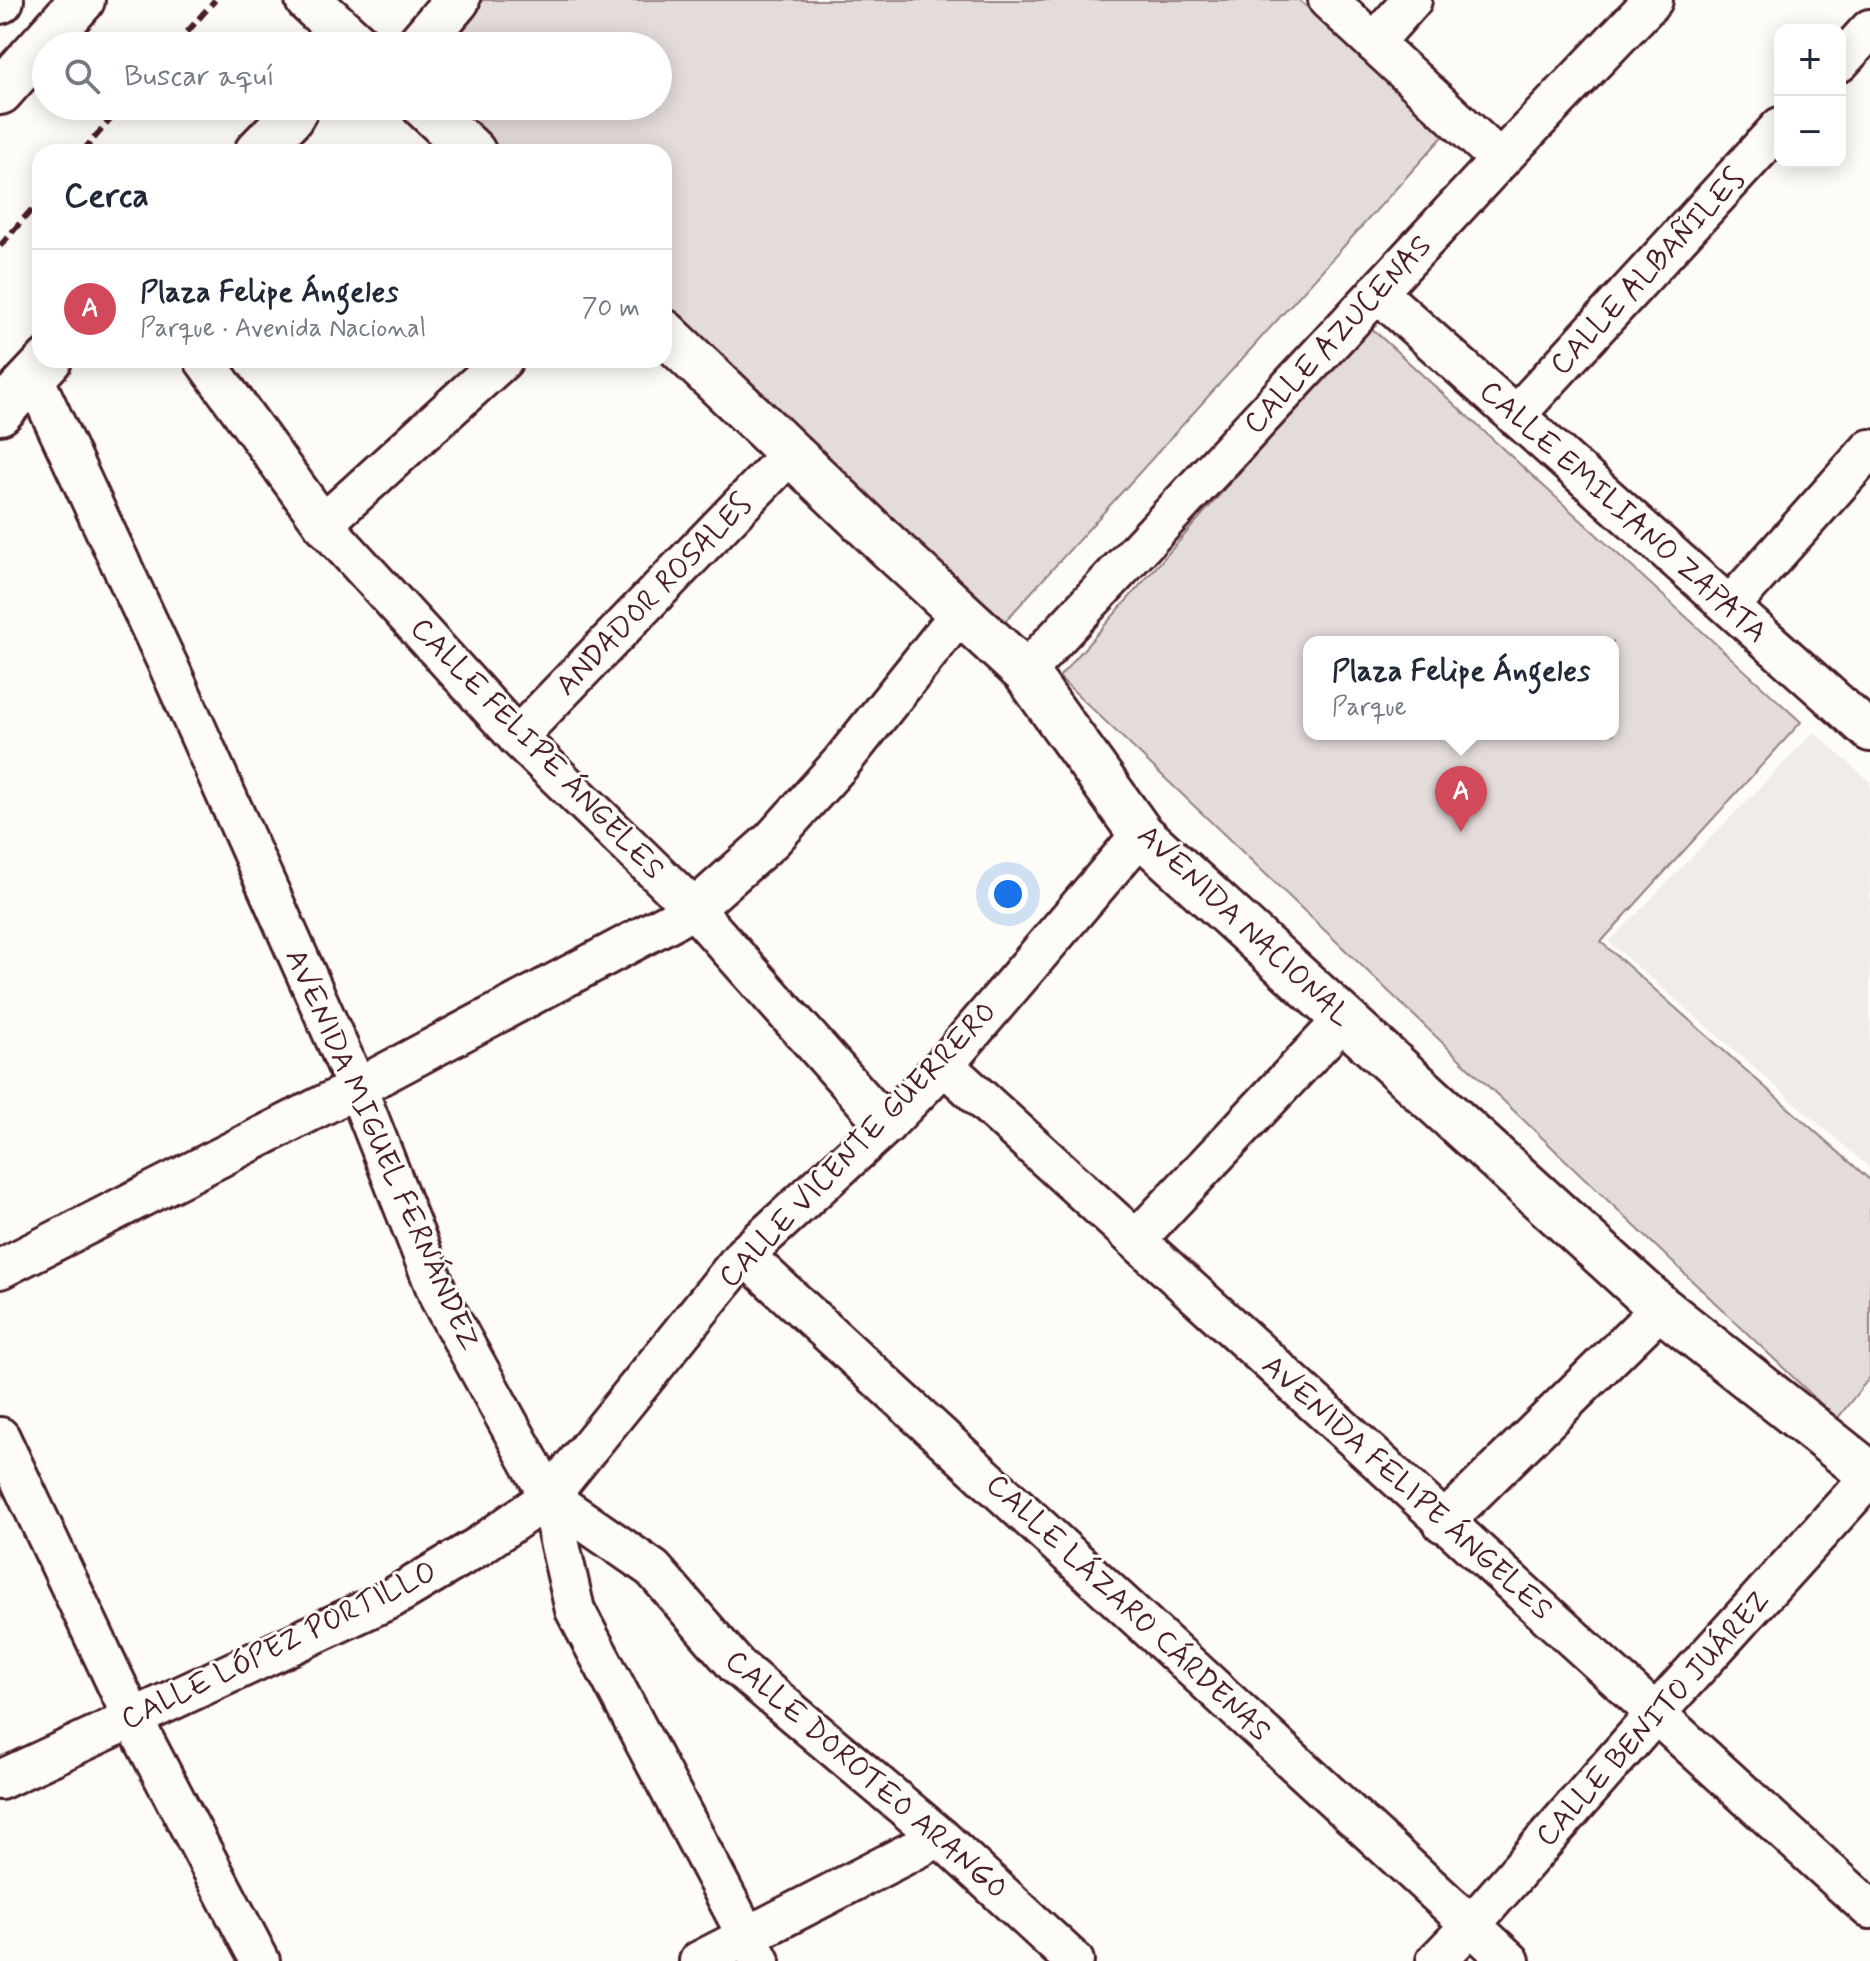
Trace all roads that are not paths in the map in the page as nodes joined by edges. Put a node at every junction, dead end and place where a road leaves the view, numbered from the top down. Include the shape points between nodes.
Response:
1 (82, 0) edge
2 (457, 0) edge
3 (1328, 0) edge
4 (1412, 0) edge
5 (1653, 0) edge
6 (1870, 29) edge
7 (53, 32) edge
8 (430, 32) edge
9 (1374, 43) junction
10 (1846, 55) edge
11 (32, 56) edge
12 (0, 92) edge
13 (292, 120) edge
14 (439, 120) edge
15 (1774, 134) edge
16 (266, 144) edge
17 (464, 144) edge
18 (1500, 160) junction
19 (1377, 292) junction
20 (672, 340) edge
21 (41, 368) edge
22 (210, 368) edge
23 (494, 368) edge
24 (0, 412) edge
25 (1515, 416) junction
26 (1870, 449) edge
27 (791, 453) junction
28 (323, 524) junction
29 (1730, 606) junction
30 (961, 612) junction
31 (1025, 672) junction
32 (1870, 732) edge
33 (517, 737) junction
34 (1141, 834) junction
35 (694, 909) junction
36 (1343, 1020) junction
37 (944, 1065) junction
38 (357, 1088) junction
39 (886, 1125) junction
40 (1136, 1240) junction
41 (744, 1255) junction
42 (0, 1269) edge
43 (1661, 1308) junction
44 (0, 1437) edge
45 (1870, 1476) edge
46 (549, 1497) junction
47 (1443, 1523) junction
48 (1656, 1713) junction
49 (132, 1717) junction
50 (0, 1780) edge
51 (940, 1837) junction
52 (1863, 1888) edge
53 (1471, 1925) junction
54 (754, 1949) edge
55 (260, 1961) edge
56 (699, 1961) edge
57 (1074, 1961) edge
58 (1436, 1961) edge
59 (1510, 1961) edge

1 - 7 street
2 - 8 street
3 - 9 street
4 - 9 street
5 - 18 street, CALLE AZUCENAS
6 - 10 street
9 - 18 street
11 - 12 street
13 - 16 street
14 - 17 street
15 - 25 street, CALLE ALBAÑILES
18 - 19 street, CALLE AZUCENAS
19 - 25 street, CALLE EMILIANO ZAPATA
19 - 31 street, CALLE AZUCENAS
20 - 27 street, AVENIDA NACIONAL
21 - 24 street
21 - 38 street, AVENIDA MIGUEL FERNÁNDEZ
22 - 28 street, CALLE FELIPE ÁNGELES
23 - 28 street
25 - 29 street, CALLE EMILIANO ZAPATA
26 - 29 street
27 - 30 street, AVENIDA NACIONAL
27 - 33 street, ANDADOR ROSALES
28 - 33 street, CALLE FELIPE ÁNGELES
29 - 32 street, CALLE EMILIANO ZAPATA
30 - 31 street, AVENIDA NACIONAL
30 - 35 street via 832,774 772,840
31 - 34 street, AVENIDA NACIONAL
33 - 35 street, CALLE FELIPE ÁNGELES
34 - 36 street, AVENIDA NACIONAL
34 - 37 street, CALLE VICENTE GUERRERO
35 - 38 street
35 - 39 street, CALLE FELIPE ÁNGELES
36 - 40 street
36 - 43 street, AVENIDA NACIONAL
37 - 39 street, CALLE VICENTE GUERRERO
37 - 40 street, AVENIDA FELIPE ÁNGELES
38 - 42 street
38 - 46 street, AVENIDA MIGUEL FERNÁNDEZ via 440,1299
39 - 41 street, CALLE VICENTE GUERRERO
40 - 47 street, AVENIDA FELIPE ÁNGELES
41 - 46 street, CALLE VICENTE GUERRERO
41 - 53 street, CALLE LÁZARO CÁRDENAS
43 - 45 street, AVENIDA NACIONAL
43 - 47 street
44 - 49 street
45 - 48 street, CALLE BENITO JUÁREZ
46 - 49 street, CALLE LÓPEZ PORTILLO via 392,1598
46 - 51 street, CALLE DOROTEO ARANGO via 653,1569 737,1666
46 - 54 street, AVENIDA MIGUEL FERNÁNDEZ via 575,1610
47 - 48 street, AVENIDA FELIPE ÁNGELES
48 - 52 street, AVENIDA FELIPE ÁNGELES
48 - 53 street, CALLE BENITO JUÁREZ
49 - 50 street, CALLE LÓPEZ PORTILLO
49 - 55 street
51 - 54 street
51 - 57 street, CALLE DOROTEO ARANGO
53 - 58 street, CALLE BENITO JUÁREZ
53 - 59 street, CALLE LÁZARO CÁRDENAS
54 - 56 street

